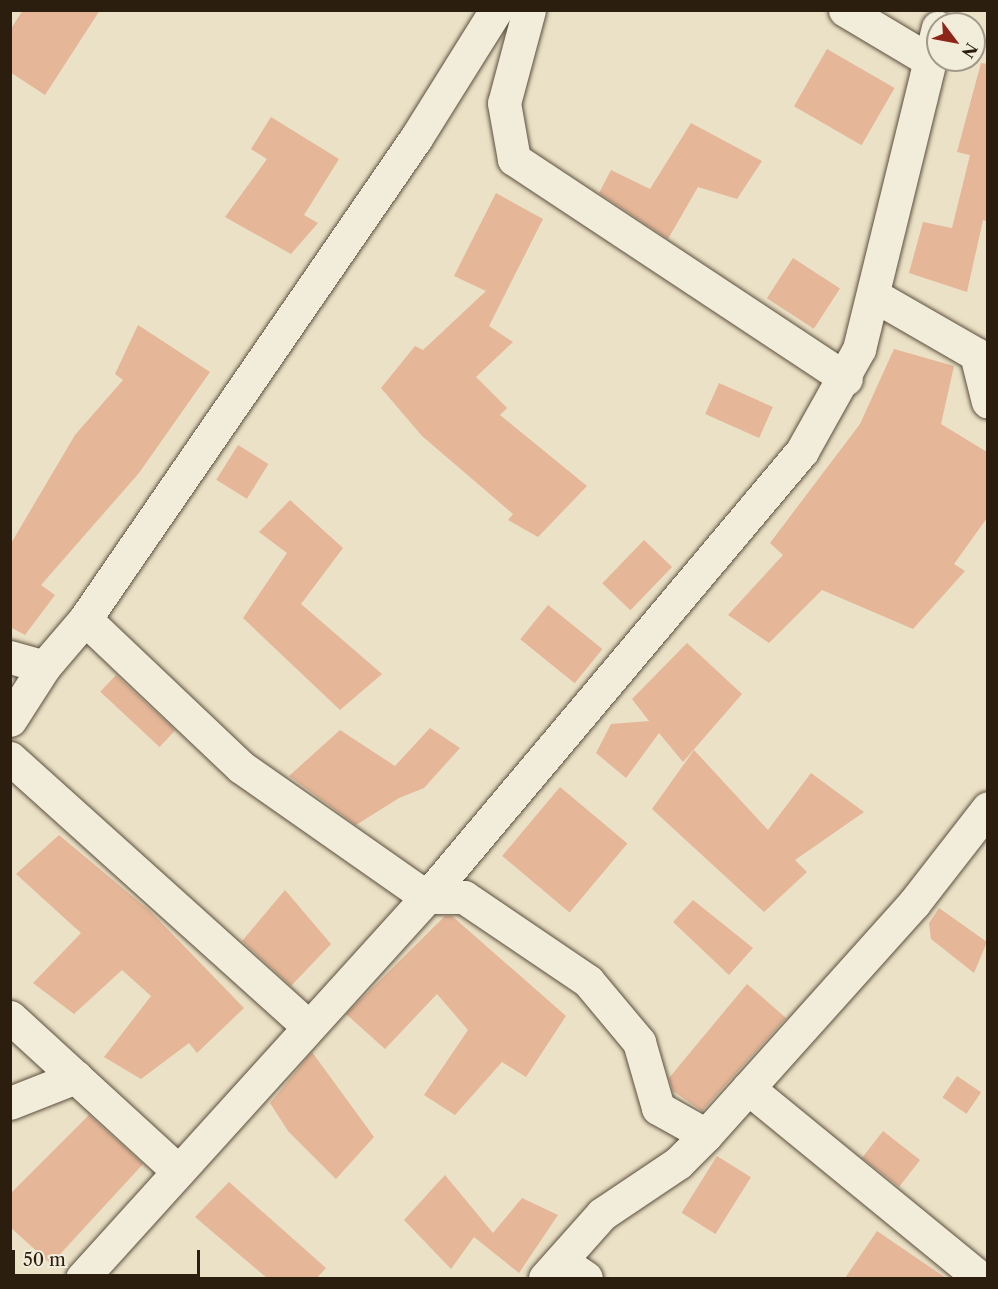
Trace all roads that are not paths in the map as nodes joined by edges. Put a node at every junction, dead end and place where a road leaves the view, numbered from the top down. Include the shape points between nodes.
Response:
1 (496, 10) edge
2 (529, 10) edge
3 (845, 10) edge
4 (926, 58) edge
5 (926, 72) edge
6 (874, 296) junction
7 (846, 379) junction
8 (987, 402) edge
9 (85, 619) junction
10 (10, 657) edge
11 (44, 667) junction
12 (10, 720) edge
13 (10, 758) edge
14 (987, 808) edge
15 (427, 897) junction
16 (10, 1017) edge
17 (308, 1026) junction
18 (76, 1077) junction
19 (748, 1088) junction
20 (10, 1103) edge
21 (706, 1135) junction
22 (178, 1171) junction
23 (564, 1273) edge
24 (82, 1278) edge
25 (980, 1278) edge

1 - 9 street via 410,148
2 - 7 street via 504,103 514,159
3 - 4 street
5 - 6 street
6 - 7 street
6 - 8 street via 976,354
7 - 15 street via 802,451
9 - 11 street
9 - 15 street via 241,767
10 - 11 street
11 - 12 street
13 - 17 street
14 - 19 street via 914,903
15 - 17 street
15 - 21 street via 464,897 588,981 639,1042 658,1108
16 - 18 street
17 - 22 street
18 - 20 street
18 - 22 street
19 - 21 street
19 - 25 street
21 - 23 street via 678,1164 602,1214
22 - 24 street

